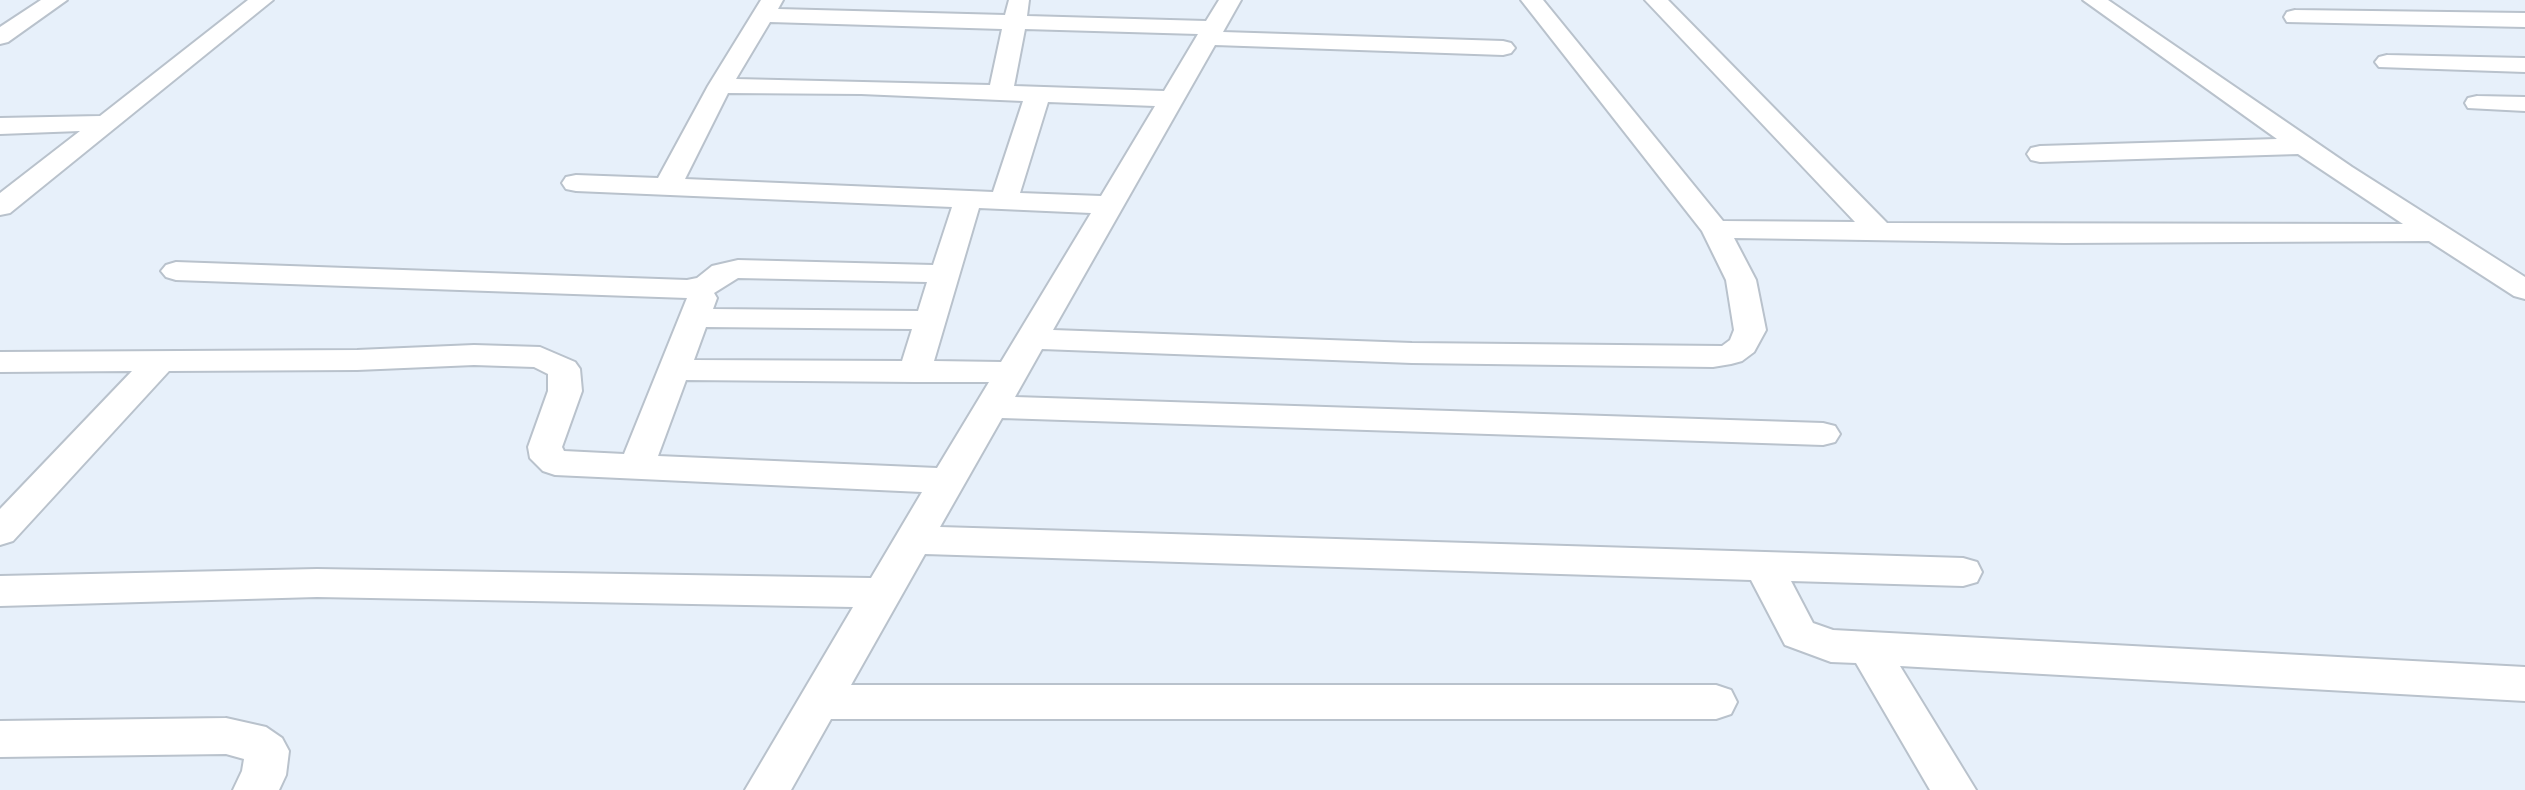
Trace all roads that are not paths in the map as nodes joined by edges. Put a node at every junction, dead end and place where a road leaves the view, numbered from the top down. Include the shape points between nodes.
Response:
1 (56, 0) edge
2 (262, 0) edge
3 (1230, 0) edge
4 (1532, 0) edge
5 (1656, 0) edge
6 (2094, 0) edge
7 (2520, 0) edge
8 (2525, 3) edge
9 (768, 8) edge
10 (1017, 11) edge
11 (2295, 17) dead end
12 (2525, 20) edge
13 (1211, 33) junction
14 (0, 37) edge
15 (1503, 48) dead end
16 (2387, 62) dead end
17 (2525, 65) edge
18 (720, 86) junction
19 (1001, 92) junction
20 (1038, 93) junction
21 (1171, 99) junction
22 (2477, 103) dead end
23 (2525, 104) edge
24 (107, 123) junction
25 (0, 126) edge
26 (2303, 146) junction
27 (2040, 154) dead end
28 (576, 183) dead end
29 (667, 187) junction
30 (968, 199) junction
31 (1004, 200) junction
32 (1108, 205) junction
33 (0, 207) edge
34 (1715, 229) junction
35 (1880, 231) junction
36 (2435, 232) junction
37 (176, 271) dead end
38 (945, 274) junction
39 (706, 286) junction
40 (2525, 290) edge
41 (694, 318) junction
42 (931, 320) junction
43 (1029, 339) junction
44 (160, 361) junction
45 (0, 362) edge
46 (674, 370) junction
47 (915, 372) junction
48 (1009, 372) junction
49 (989, 407) junction
50 (1823, 434) dead end
51 (637, 465) junction
52 (946, 481) junction
53 (0, 532) edge
54 (912, 540) junction
55 (1763, 565) junction
56 (1963, 572) dead end
57 (0, 591) edge
58 (881, 593) junction
59 (1869, 650) junction
60 (2525, 684) edge
61 (817, 702) junction
62 (1716, 702) dead end
63 (0, 739) edge
64 (255, 790) edge
65 (767, 790) edge
66 (1954, 790) edge

1 - 14 street
2 - 24 street
3 - 13 street
4 - 34 street
5 - 35 street
6 - 26 street
7 - 8 street
9 - 10 street
9 - 18 street
10 - 13 street
10 - 19 street
11 - 12 street
13 - 15 street
13 - 21 street
16 - 17 street
18 - 19 street
18 - 29 street
19 - 20 street
20 - 21 street
20 - 31 street
21 - 32 street
22 - 23 street
24 - 25 street
24 - 33 street
26 - 27 street
26 - 36 street
28 - 29 street
29 - 30 street
30 - 31 street
30 - 38 street
31 - 32 street
32 - 43 street
34 - 35 street
34 - 43 street via 1741,280 1750,330 1743,345 1731,354 1713,357 1412,353
35 - 36 street
36 - 40 street
37 - 39 street via 687,289
38 - 39 street via 738,269 722,272
38 - 42 street
39 - 41 street
41 - 42 street
41 - 46 street
42 - 47 street
43 - 48 street
44 - 45 street
44 - 51 street via 540,357 564,369 566,379 547,435 548,458 555,463
44 - 53 street
46 - 47 street
46 - 51 street
47 - 48 street
48 - 49 street
49 - 50 street
49 - 52 street
51 - 52 street
52 - 54 street
54 - 55 street
54 - 58 street
55 - 56 street
55 - 59 street via 1798,634 1830,646
57 - 58 street via 317,583
58 - 61 street
59 - 60 street
59 - 66 street
61 - 62 street
61 - 65 street
63 - 64 street via 226,736 251,740 267,751 264,775

